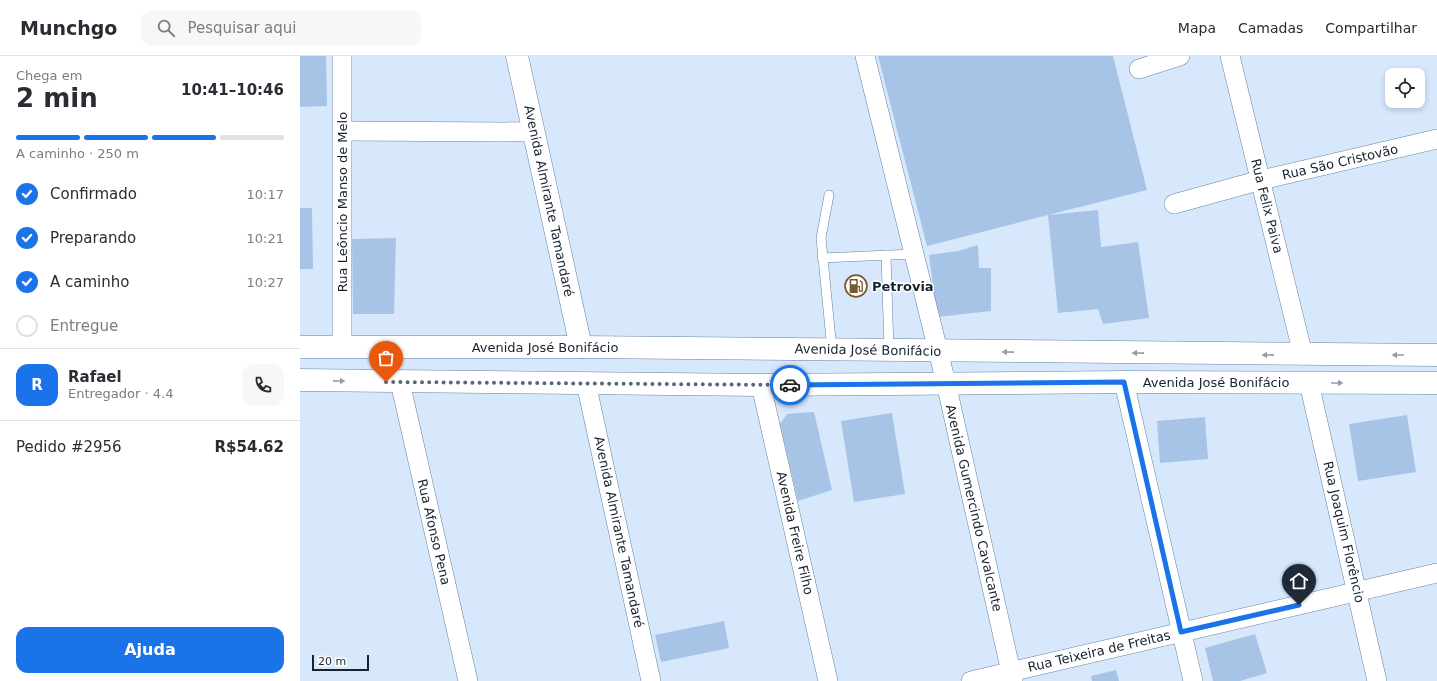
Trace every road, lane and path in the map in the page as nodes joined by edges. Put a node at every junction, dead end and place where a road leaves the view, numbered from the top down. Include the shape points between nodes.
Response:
1 (342, 56) edge
2 (517, 56) edge
3 (865, 56) edge
4 (1180, 56) edge
5 (1230, 56) edge
6 (1139, 69) dead end
7 (343, 131) junction
8 (533, 132) junction
9 (1437, 139) edge
10 (1261, 180) junction
11 (829, 195) dead end
12 (1174, 204) dead end
13 (913, 254) junction
14 (886, 255) junction
15 (822, 258) junction
16 (300, 347) edge
17 (580, 347) junction
18 (342, 348) junction
19 (832, 350) junction
20 (889, 351) junction
21 (938, 351) junction
22 (1303, 355) junction
23 (1437, 355) edge
24 (300, 380) edge
25 (400, 382) junction
26 (1124, 382) junction
27 (586, 383) junction
28 (946, 383) junction
29 (1309, 383) junction
30 (1437, 383) edge
31 (761, 385) junction
32 (1437, 573) edge
33 (1358, 592) junction
34 (1181, 632) junction
35 (1012, 676) edge
36 (468, 681) edge
37 (651, 681) edge
38 (828, 681) edge
39 (971, 681) edge
40 (1193, 681) edge
41 (1377, 681) edge

1 - 7 street, Rua Leôncio Manso de Melo
2 - 8 main road, Avenida Almirante Tamandaré
3 - 13 street, Avenida Gumercindo Cavalcante
4 - 6 street
5 - 10 street, Rua Felix Paiva
7 - 8 street
7 - 18 street, Rua Leôncio Manso de Melo
8 - 17 main road, Avenida Almirante Tamandaré
9 - 10 street, Rua São Cristovão
10 - 12 street, Rua São Cristovão
10 - 22 street, Rua Felix Paiva
11 - 15 lane via 821,238
13 - 14 lane
13 - 21 street, Avenida Gumercindo Cavalcante
14 - 15 lane
14 - 20 lane
15 - 19 lane
16 - 18 main road, Avenida José Bonifácio
17 - 18 main road, Avenida José Bonifácio
17 - 19 main road, Avenida José Bonifácio
19 - 20 main road, Avenida José Bonifácio
20 - 21 main road, Avenida José Bonifácio
22 -> 21 main road, Avenida José Bonifácio
21 - 28 street, Avenida Gumercindo Cavalcante
23 -> 22 main road, Avenida José Bonifácio
24 -> 25 main road, Avenida José Bonifácio
25 - 27 main road, Avenida José Bonifácio
25 - 36 street, Rua Afonso Pena
26 - 28 main road, Avenida José Bonifácio
26 - 29 main road, Avenida José Bonifácio
26 - 34 street
27 - 31 main road, Avenida José Bonifácio
27 - 37 street, Avenida Almirante Tamandaré
28 - 31 main road, Avenida José Bonifácio
28 - 35 street, Avenida Gumercindo Cavalcante
29 -> 30 main road, Avenida José Bonifácio
29 - 33 street, Rua Joaquim Florêncio
31 - 38 street, Avenida Freire Filho
32 - 33 street, Rua Teixeira de Freitas
33 - 34 street, Rua Teixeira de Freitas
33 - 41 street, Rua Joaquim Florêncio
34 - 35 street, Rua Teixeira de Freitas
34 - 40 street
35 - 39 street, Rua Teixeira de Freitas

